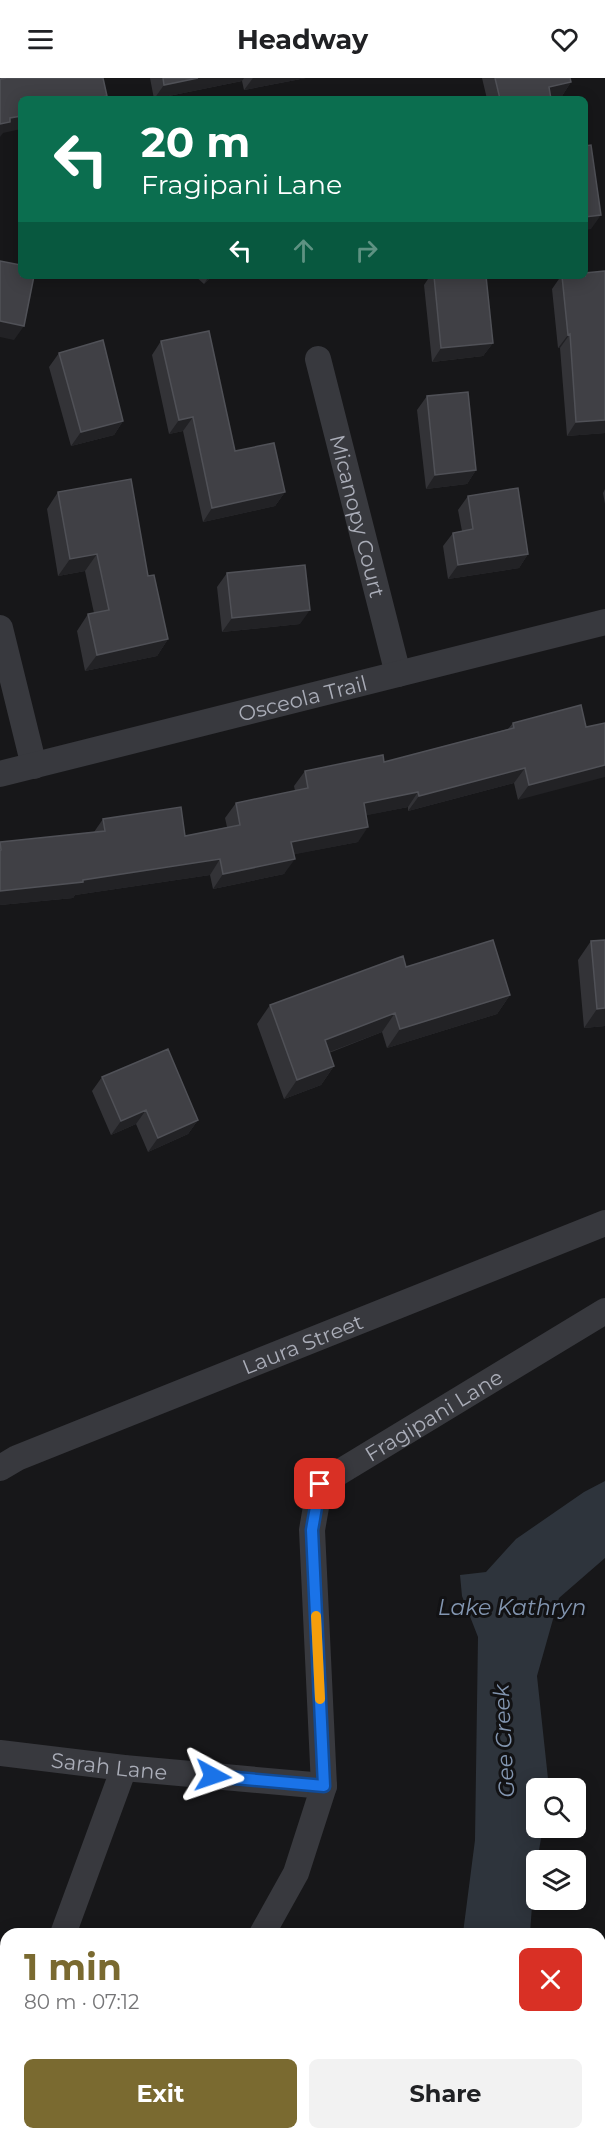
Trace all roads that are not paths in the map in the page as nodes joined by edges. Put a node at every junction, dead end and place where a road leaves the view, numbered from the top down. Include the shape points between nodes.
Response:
1 (318, 359) dead end
2 (605, 622) edge
3 (0, 628) edge
4 (398, 674) junction
5 (34, 766) junction
6 (0, 774) edge
7 (605, 1223) edge
8 (605, 1311) edge
9 (0, 1468) edge
10 (0, 1754) edge
11 (124, 1768) junction
12 (324, 1786) junction
13 (65, 1928) edge
14 (265, 1928) edge

1 - 4 street, Micanopy Court
2 - 4 street, Osceola Trail
3 - 5 street
4 - 5 street, Osceola Trail
5 - 6 street, Osceola Trail
7 - 9 street, Laura Street
8 - 12 street, Fragipani Lane via 320,1484 312,1530
10 - 11 street, Sarah Lane
11 - 12 street, Sarah Lane
11 - 13 street
12 - 14 street, Fragipani Lane via 296,1873

